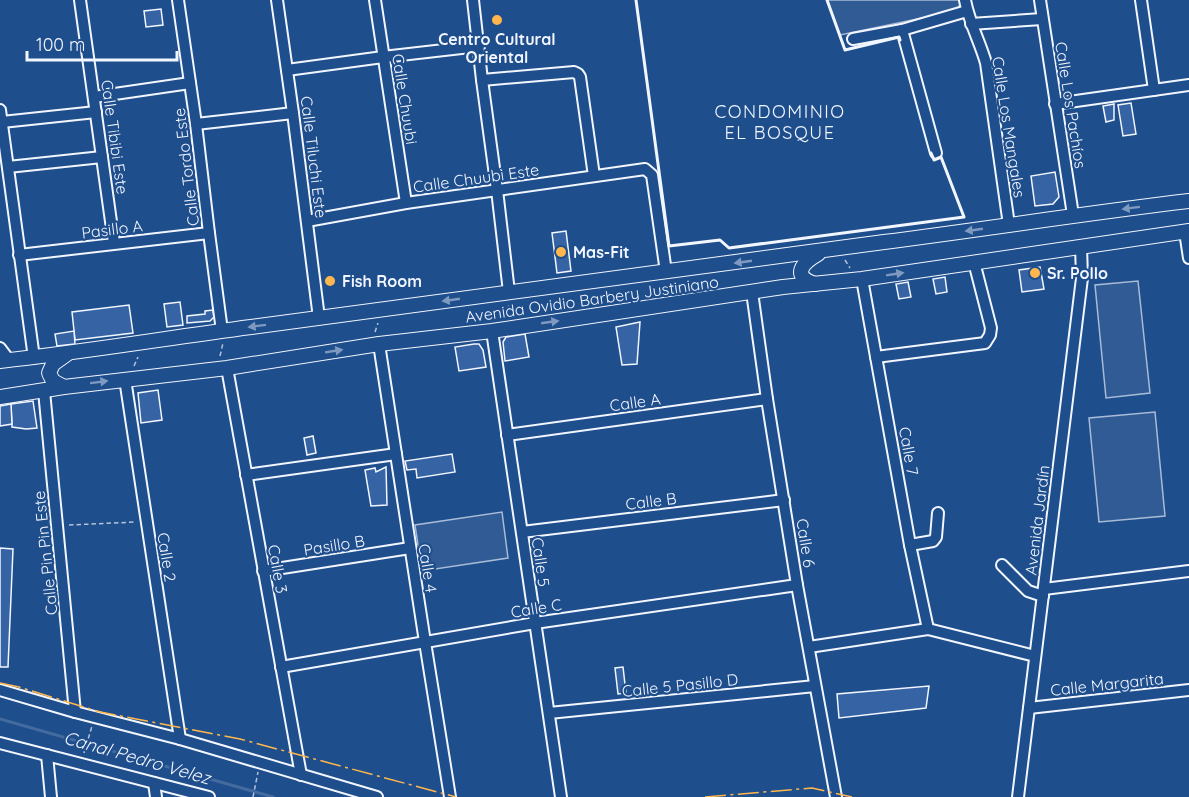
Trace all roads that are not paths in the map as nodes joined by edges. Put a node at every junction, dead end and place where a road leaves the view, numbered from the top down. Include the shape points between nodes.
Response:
1 (80, 0) edge
2 (178, 0) edge
3 (277, 0) edge
4 (375, 0) edge
5 (473, 0) edge
6 (1040, 0) edge
7 (1141, 0) edge
8 (966, 5) edge
9 (1042, 19) junction
10 (971, 24) junction
11 (902, 30) junction
12 (854, 39) dead end
13 (479, 46) junction
14 (383, 57) junction
15 (287, 70) junction
16 (482, 80) junction
17 (190, 83) junction
18 (1189, 85) edge
19 (1154, 90) junction
20 (94, 97) junction
21 (1055, 104) junction
22 (0, 110) edge
23 (96, 112) junction
24 (293, 113) junction
25 (2, 122) junction
26 (196, 124) junction
27 (936, 153) dead end
28 (102, 157) junction
29 (8, 166) junction
30 (594, 176) junction
31 (497, 190) junction
32 (1189, 201) edge
33 (406, 203) junction
34 (1073, 215) junction
35 (307, 221) junction
36 (1009, 225) junction
37 (1187, 231) edge
38 (208, 232) junction
39 (114, 243) junction
40 (1081, 246) junction
41 (822, 251) junction
42 (19, 255) junction
43 (782, 256) junction
44 (1189, 258) edge
45 (974, 262) junction
46 (666, 272) junction
47 (859, 279) junction
48 (817, 285) junction
49 (783, 287) junction
50 (511, 292) junction
51 (752, 292) junction
52 (319, 318) junction
53 (496, 330) junction
54 (224, 331) junction
55 (375, 344) junction
56 (0, 348) edge
57 (68, 353) junction
58 (876, 357) junction
59 (34, 358) junction
60 (4, 361) edge
61 (222, 368) junction
62 (128, 379) junction
63 (64, 387) junction
64 (44, 391) junction
65 (0, 397) edge
66 (767, 399) junction
67 (507, 435) junction
68 (396, 454) junction
69 (246, 475) junction
70 (784, 500) junction
71 (938, 513) dead end
72 (522, 532) junction
73 (910, 545) junction
74 (410, 548) junction
75 (1002, 565) dead end
76 (263, 571) junction
77 (1189, 571) edge
78 (797, 585) junction
79 (1043, 593) junction
80 (535, 623) junction
81 (928, 629) junction
82 (425, 642) junction
83 (809, 647) junction
84 (1035, 656) junction
85 (281, 667) junction
86 (815, 686) junction
87 (0, 690) edge
88 (1189, 690) edge
89 (1029, 708) junction
90 (75, 712) junction
91 (549, 713) junction
92 (180, 739) junction
93 (0, 743) edge
94 (47, 755) junction
95 (301, 775) junction
96 (154, 783) junction
97 (51, 797) edge
98 (156, 797) edge
99 (209, 797) edge
100 (376, 797) edge
101 (450, 797) edge
102 (561, 797) edge
103 (836, 797) edge
104 (1018, 797) edge

1 - 20 street, Calle Tibibi Este
2 - 17 street, Calle Tordo Este
3 - 15 street, Calle Tiluchi Este
4 - 14 street, Calle Chuubi
5 - 13 street
6 - 9 street, Calle Los Pachíos
7 - 19 street
8 - 10 street, Calle Los Mangales
8 - 11 street
9 - 10 street
9 - 21 street, Calle Los Pachíos
10 - 36 street, Calle Los Mangales via 986,63
11 - 12 street
11 - 27 street
13 - 14 street
13 - 16 street
14 - 15 street
14 - 33 street, Calle Chuubi
15 - 24 street, Calle Tiluchi Este
16 - 30 street via 578,74
16 - 31 street
17 - 20 street
17 - 26 street, Calle Tordo Este
18 - 19 street
19 - 21 street
20 - 23 street, Calle Tibibi Este
21 - 34 street, Calle Los Pachíos
22 - 25 street
23 - 25 street
23 - 28 street, Calle Tibibi Este
24 - 26 street
24 - 35 street, Calle Tiluchi Este
25 - 29 street
26 - 38 street, Calle Tordo Este
28 - 29 street
28 - 39 street, Calle Tibibi Este
29 - 42 street
30 - 31 street, Calle Chuubi Este
30 - 46 street, Calle Chuubi Este via 649,171
31 - 33 street, Calle Chuubi Este
31 - 50 street
32 -> 34 main road, Avenida Ovidio Barbery Justiniano
33 - 35 street, Calle Chuubi Este
34 - 36 main road, Avenida Ovidio Barbery Justiniano
35 - 52 street, Calle Tiluchi Este
36 -> 41 main road, Avenida Ovidio Barbery Justiniano
37 - 40 main road, Avenida Ovidio Barbery Justiniano
37 - 44 street
38 - 39 street, Pasillo A
38 - 54 street, Calle Tordo Este
39 - 42 street, Pasillo A
40 - 45 main road, Avenida Ovidio Barbery Justiniano
40 - 79 street, Avenida Jardín via 1082,278
41 - 43 main road, Avenida Ovidio Barbery Justiniano
41 - 48 main road via 801,269 806,281
42 - 59 street
43 -> 46 main road, Avenida Ovidio Barbery Justiniano
43 - 49 main road via 794,264 795,270
47 -> 45 main road, Avenida Ovidio Barbery Justiniano
45 - 58 street via 991,328 986,343
46 - 50 main road, Avenida Ovidio Barbery Justiniano
47 - 48 main road, Avenida Ovidio Barbery Justiniano
47 - 58 street, Calle 7
48 - 49 main road, Avenida Ovidio Barbery Justiniano
49 - 51 main road, Avenida Ovidio Barbery Justiniano
50 -> 52 main road, Avenida Ovidio Barbery Justiniano
53 -> 51 main road, Avenida Ovidio Barbery Justiniano
51 - 66 street, Calle 6
52 -> 54 main road, Avenida Ovidio Barbery Justiniano
53 - 55 main road, Avenida Ovidio Barbery Justiniano
53 - 67 street, Calle 5
54 - 57 main road, Avenida Ovidio Barbery Justiniano
61 -> 55 main road, Avenida Ovidio Barbery Justiniano
55 - 68 street, Calle 4
56 - 60 street
57 - 59 main road, Avenida Ovidio Barbery Justiniano
57 - 63 main road via 53,364 50,373 53,381
58 - 73 street, Calle 7
59 - 60 main road, Avenida Ovidio Barbery Justiniano
61 - 62 main road, Avenida Ovidio Barbery Justiniano
61 - 69 street, Calle 3
63 -> 62 main road, Avenida Ovidio Barbery Justiniano
62 - 92 street, Calle 2
63 - 64 main road, Avenida Ovidio Barbery Justiniano
64 - 65 main road, Avenida Ovidio Barbery Justiniano
64 - 90 street, Calle Pin Pin Este
66 - 67 street, Calle A
66 - 70 street, Calle 6
67 - 72 street, Calle 5
68 - 69 street
68 - 74 street, Calle 4
69 - 76 street, Calle 3
70 - 72 street, Calle B
70 - 78 street, Calle 6
71 - 73 street via 933,541
72 - 80 street, Calle 5
73 - 81 street, Calle 7
74 - 76 street, Pasillo B
74 - 82 street, Calle 4
75 - 79 street via 1028,591
76 - 85 street, Calle 3
77 - 79 street
78 - 80 street, Calle C
78 - 83 street, Calle 6
79 - 84 street, Avenida Jardín
80 - 82 street, Calle C
80 - 91 street, Calle 5
81 - 83 street
81 - 84 street
82 - 85 street, Calle C
82 - 101 street, Calle 4
83 - 86 street, Calle 6
84 - 89 street, Avenida Jardín
85 - 95 street, Calle 3
86 - 91 street, Calle 5 Pasillo D
86 - 103 street, Calle 6
87 - 90 street
88 - 89 street, Calle Margarita
89 - 104 street, Avenida Jardín
90 - 92 street
91 - 102 street, Calle 5
92 - 95 street
93 - 94 street
94 - 96 street
94 - 97 street
95 - 100 street
96 - 98 street
96 - 99 street

